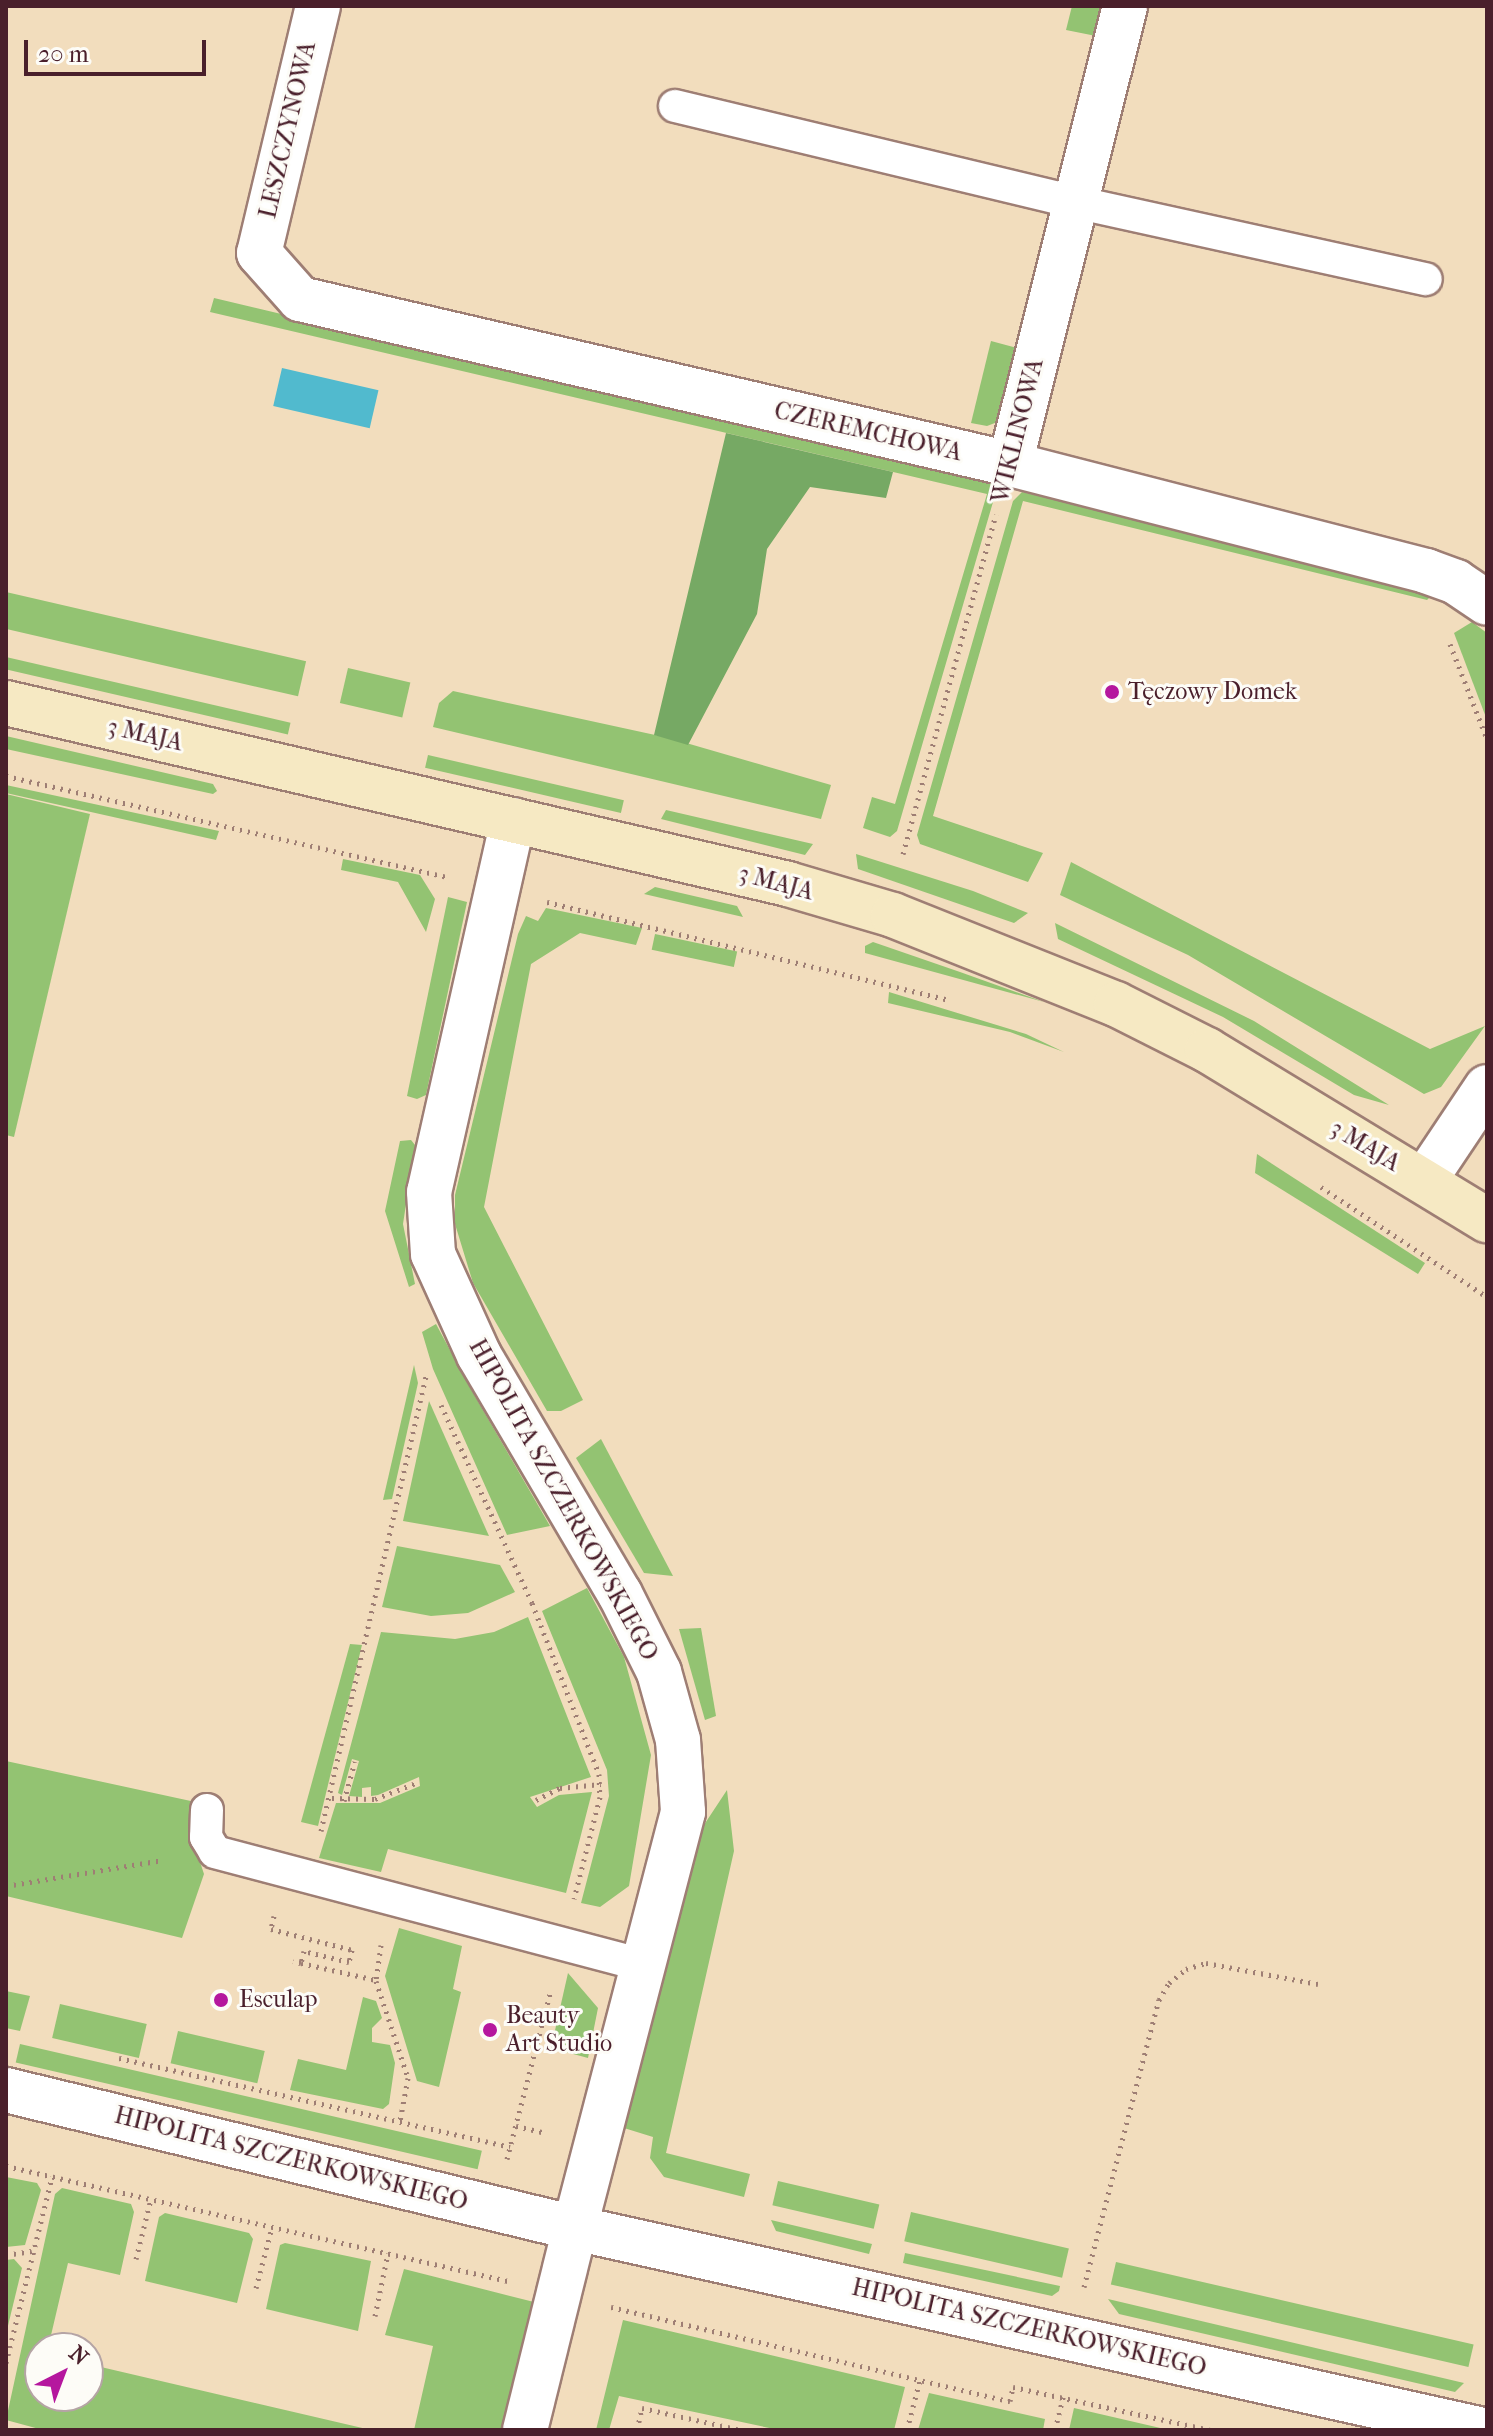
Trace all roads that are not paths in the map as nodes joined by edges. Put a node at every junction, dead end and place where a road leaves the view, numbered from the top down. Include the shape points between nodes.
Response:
1 (318, 6) edge
2 (1125, 6) edge
3 (675, 106) dead end
4 (1075, 202) junction
5 (259, 253) joint
6 (1426, 279) dead end
7 (1010, 464) junction
8 (1479, 597) edge
9 (6, 703) edge
10 (513, 820) junction
11 (1487, 1087) edge
12 (1424, 1181) junction
13 (1487, 1220) edge
14 (207, 1810) dead end
15 (643, 1965) junction
16 (6, 2090) edge
17 (575, 2228) junction
18 (525, 2430) edge
19 (1483, 2430) edge

1 - 5 street, LESZCZYNOWA
2 - 4 street, WIKLINOWA
3 - 4 lane
4 - 6 lane
4 - 7 street, WIKLINOWA
5 - 7 street, CZEREMCHOWA via 300,299
7 - 8 street, CZEREMCHOWA via 1426,571
9 - 10 street, 3 MAJA
10 - 12 street, 3 MAJA via 788,884 893,915 1021,964 1207,1050
10 - 15 street, HIPOLITA SZCZERKOWSKIEGO via 429,1192 433,1254 479,1355 620,1594 659,1672 678,1740 683,1812
11 - 12 street
12 - 13 street, 3 MAJA
14 - 15 lane via 206,1837 215,1852
15 - 17 street, HIPOLITA SZCZERKOWSKIEGO
16 - 17 street, HIPOLITA SZCZERKOWSKIEGO
17 - 18 street
17 - 19 street, HIPOLITA SZCZERKOWSKIEGO

